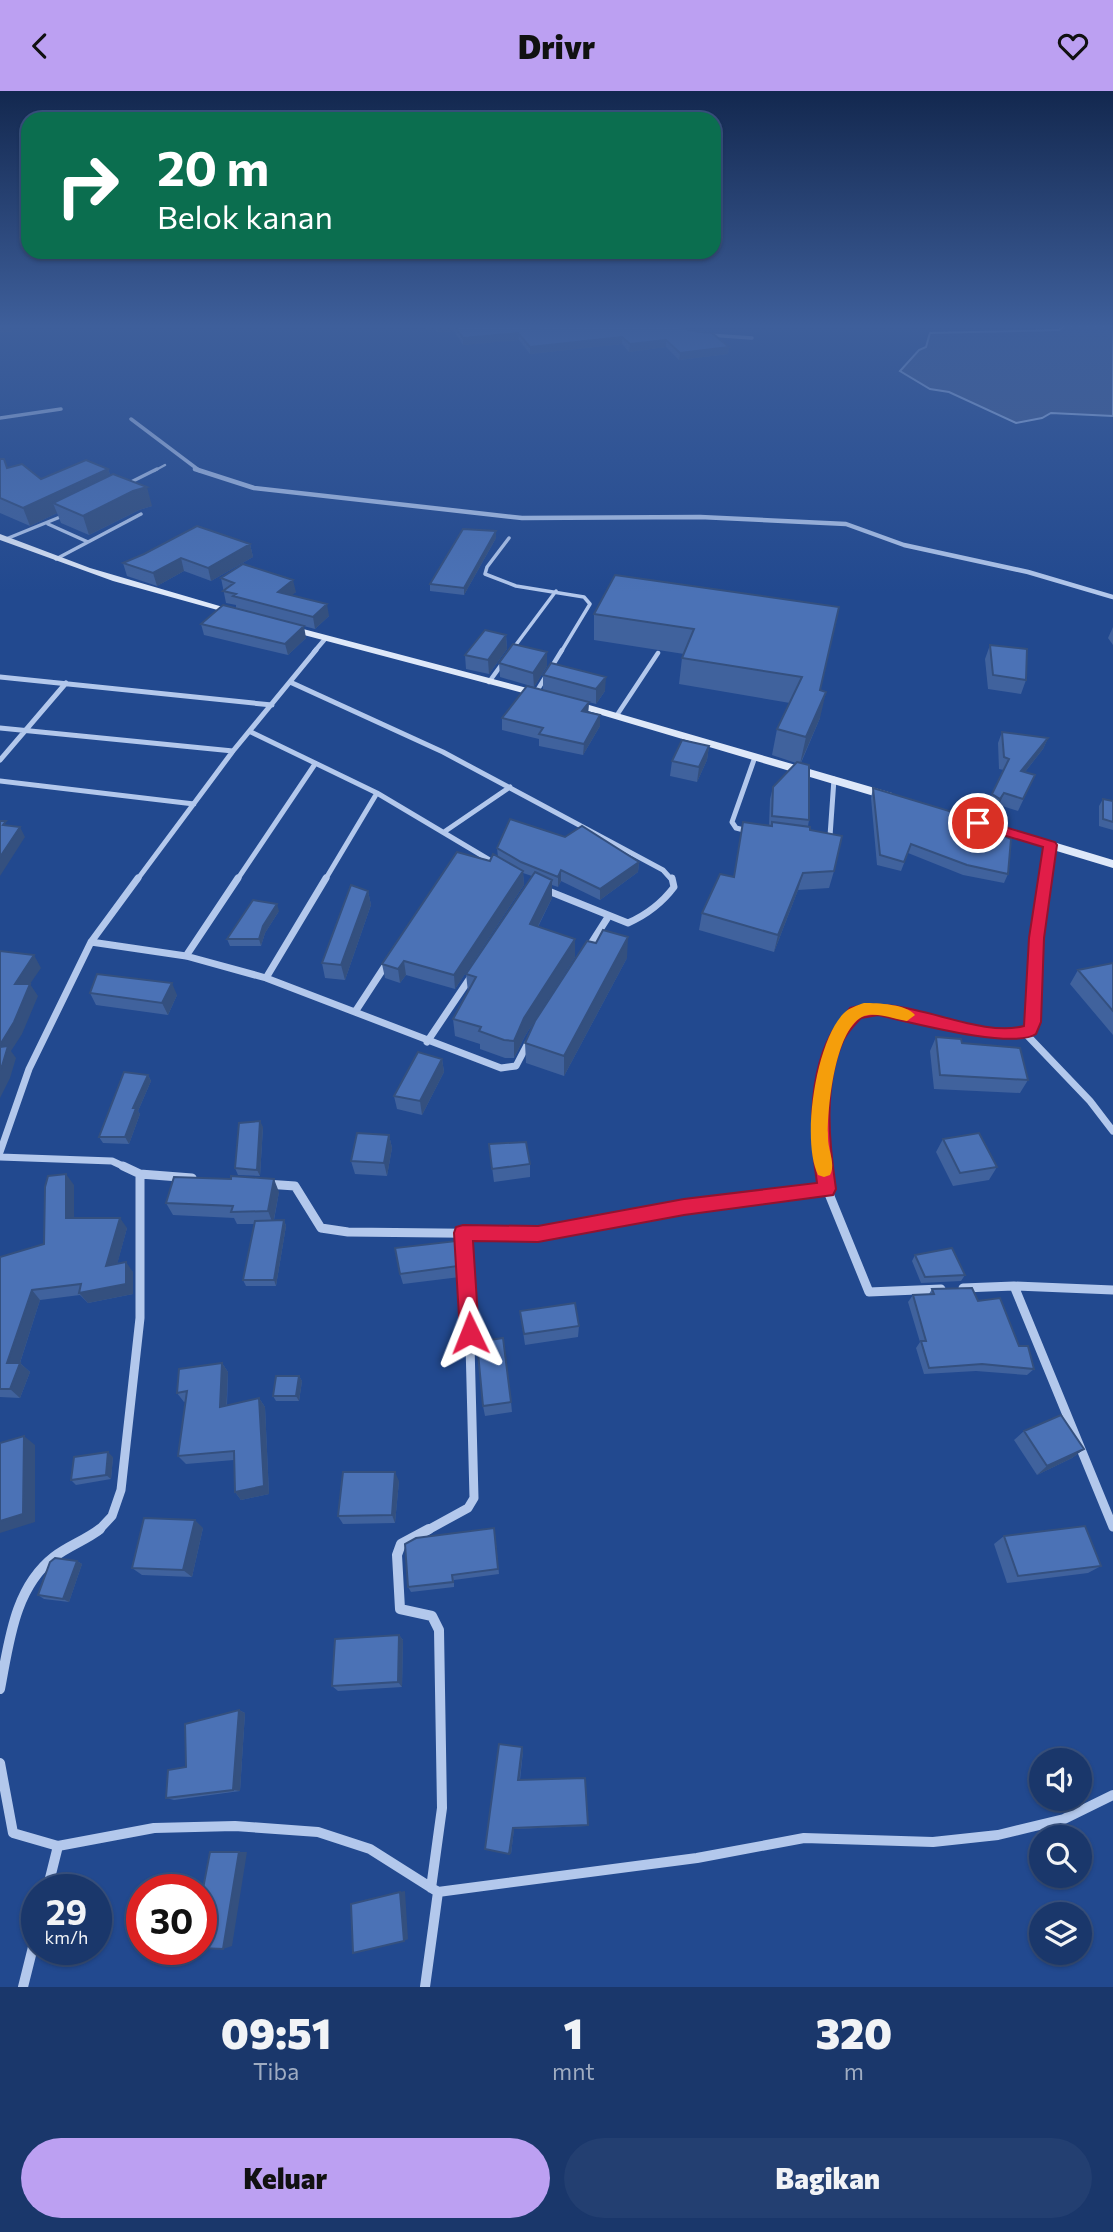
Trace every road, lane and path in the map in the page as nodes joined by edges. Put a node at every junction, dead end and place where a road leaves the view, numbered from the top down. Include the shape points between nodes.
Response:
1 (24, 414) edge
2 (0, 418) edge
3 (131, 419) dead end
4 (165, 465) dead end
5 (125, 486) edge
6 (70, 513) edge
7 (141, 514) dead end
8 (48, 524) junction
9 (3, 538) edge
10 (509, 538) dead end
11 (88, 542) junction
12 (56, 559) junction
13 (556, 591) junction
14 (1113, 597) edge
15 (252, 616) edge
16 (276, 624) edge
17 (325, 639) junction
18 (511, 652) edge
19 (658, 653) dead end
20 (504, 662) edge
21 (0, 677) edge
22 (489, 682) junction
23 (66, 683) junction
24 (290, 683) junction
25 (536, 694) junction
26 (272, 705) junction
27 (617, 715) junction
28 (0, 728) edge
29 (23, 731) junction
30 (251, 732) junction
31 (233, 751) junction
32 (755, 757) junction
33 (0, 760) edge
34 (316, 764) junction
35 (834, 779) junction
36 (0, 781) edge
37 (510, 787) junction
38 (377, 793) junction
39 (897, 799) edge
40 (194, 804) junction
41 (948, 814) edge
42 (444, 832) junction
43 (753, 832) edge
44 (819, 840) edge
45 (1050, 845) junction
46 (464, 846) junction
47 (458, 856) edge
48 (1113, 864) edge
49 (510, 871) edge
50 (532, 884) edge
51 (608, 917) junction
52 (91, 942) junction
53 (395, 952) edge
54 (186, 956) junction
55 (580, 961) edge
56 (480, 963) edge
57 (266, 978) junction
58 (355, 1012) junction
59 (1025, 1033) junction
60 (530, 1039) edge
61 (427, 1042) junction
62 (1113, 1131) edge
63 (0, 1155) edge
64 (140, 1174) junction
65 (205, 1179) edge
66 (256, 1183) edge
67 (827, 1189) junction
68 (463, 1233) junction
69 (1014, 1286) junction
70 (1113, 1290) edge
71 (1113, 1527) edge
72 (0, 1689) edge
73 (0, 1763) edge
74 (1113, 1795) edge
75 (58, 1846) junction
76 (51, 1874) edge
77 (435, 1890) junction
78 (28, 1965) edge
79 (23, 1987) edge
80 (425, 1987) edge

1 - 2 street
3 - 14 street via 195,469 254,488 522,518 700,517 846,524 904,545 1028,572
4 - 5 lane
6 - 8 lane
7 - 11 lane
8 - 9 lane
8 - 11 lane
9 - 12 street
10 - 13 lane via 487,567 487,578
11 - 12 lane
12 - 15 street
13 - 18 lane
13 - 25 lane via 584,597 590,604
16 - 17 street
17 - 22 street
17 - 24 street
19 - 27 lane
20 - 22 lane
21 - 23 street
22 - 25 street
23 - 26 street
23 - 29 street
24 - 26 street
24 - 37 street
25 - 27 street
26 - 30 street
27 - 32 street
28 - 29 street
29 - 31 street
29 - 33 street
30 - 31 street
30 - 34 street
31 - 40 street
32 - 35 street
32 - 43 street via 732,822 740,830
34 - 38 street
34 - 54 street
35 - 39 street
35 - 44 street via 830,836
36 - 40 street
37 - 42 street
37 - 51 street via 671,876 674,887 670,893 640,917 628,923
38 - 42 street
38 - 57 street
40 - 52 street
41 - 45 street
42 - 46 street
45 - 48 street
45 - 59 street via 1037,938 1033,1022
46 - 47 street
46 - 49 street
50 - 51 street
51 - 55 street
52 - 54 street
52 - 63 street via 29,1069
53 - 58 street
54 - 57 street
56 - 61 street
57 - 58 street
58 - 61 street
59 - 62 street
59 - 67 street via 993,1032 871,1008 850,1016 827,1068 823,1096 819,1138
60 - 61 street via 519,1063 506,1068
63 - 64 street via 112,1161
64 - 65 street
64 - 72 street via 138,1338 123,1485 112,1516 96,1533 39,1569 21,1605
66 - 68 street via 295,1186 321,1228
67 - 68 street via 650,1212 538,1234
67 - 69 street via 869,1292
68 - 77 street via 474,1497 468,1509 401,1544 397,1555 400,1609 432,1616 439,1630 442,1808
69 - 70 street
69 - 71 street
73 - 75 street via 13,1833
74 - 77 street via 1064,1819 998,1835 933,1843 804,1838 696,1858
75 - 76 street
75 - 77 street via 154,1828 235,1826 318,1832 370,1849
77 - 80 street
78 - 79 street

